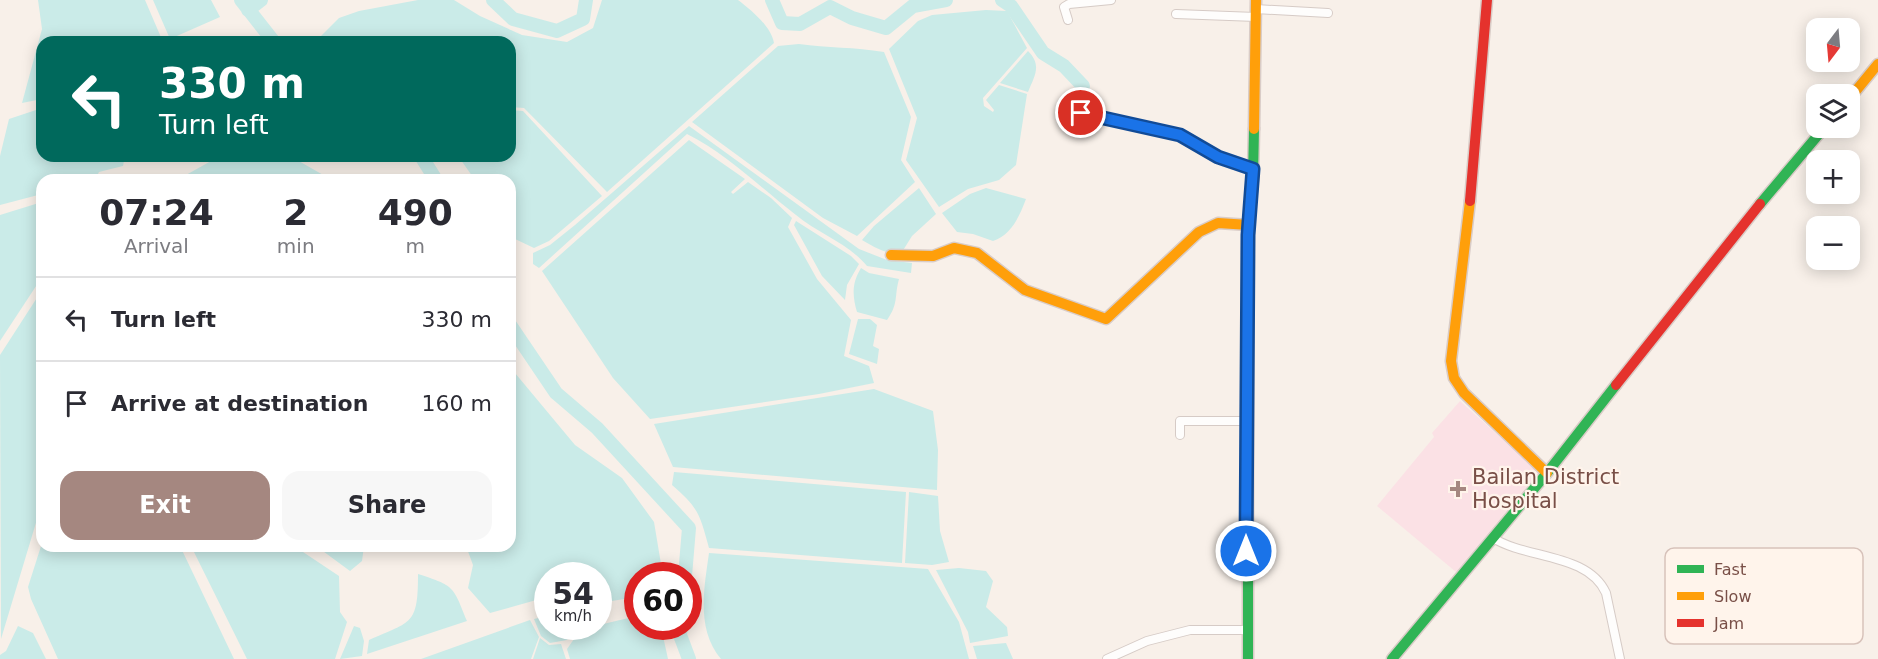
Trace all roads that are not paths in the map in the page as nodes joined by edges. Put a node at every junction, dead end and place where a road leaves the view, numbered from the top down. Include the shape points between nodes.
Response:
1 (1112, 0) edge
2 (1487, 0) edge
3 (1256, 9) edge
4 (1328, 13) dead end
5 (1176, 14) dead end
6 (1068, 20) dead end
7 (1878, 64) edge
8 (1860, 86) edge
9 (1081, 113) dead end
10 (1816, 138) edge
11 (1253, 169) junction
12 (1249, 225) junction
13 (891, 255) dead end
14 (1247, 421) junction
15 (1180, 435) dead end
16 (1547, 473) junction
17 (1493, 538) junction
18 (1247, 630) junction
19 (1107, 659) edge
20 (1248, 659) edge
21 (1392, 659) edge
22 (1620, 659) edge

1 - 6 street via 1069,3 1064,7
2 - 16 main road via 1451,361 1454,378 1464,393
3 - 4 street
3 - 5 street
3 - 11 main road
7 - 8 main road
9 - 11 street via 1180,135 1218,157
10 - 16 main road
11 - 12 main road
12 - 13 main road via 1218,223 1198,232 1106,319 1025,290 977,254 963,249 954,248 933,256
12 - 14 main road
14 - 15 street via 1180,420
14 - 18 main road
16 - 17 main road
17 - 21 main road
17 - 22 street via 1517,550 1581,568 1602,583
18 - 19 street via 1191,630 1147,641
18 - 20 main road

